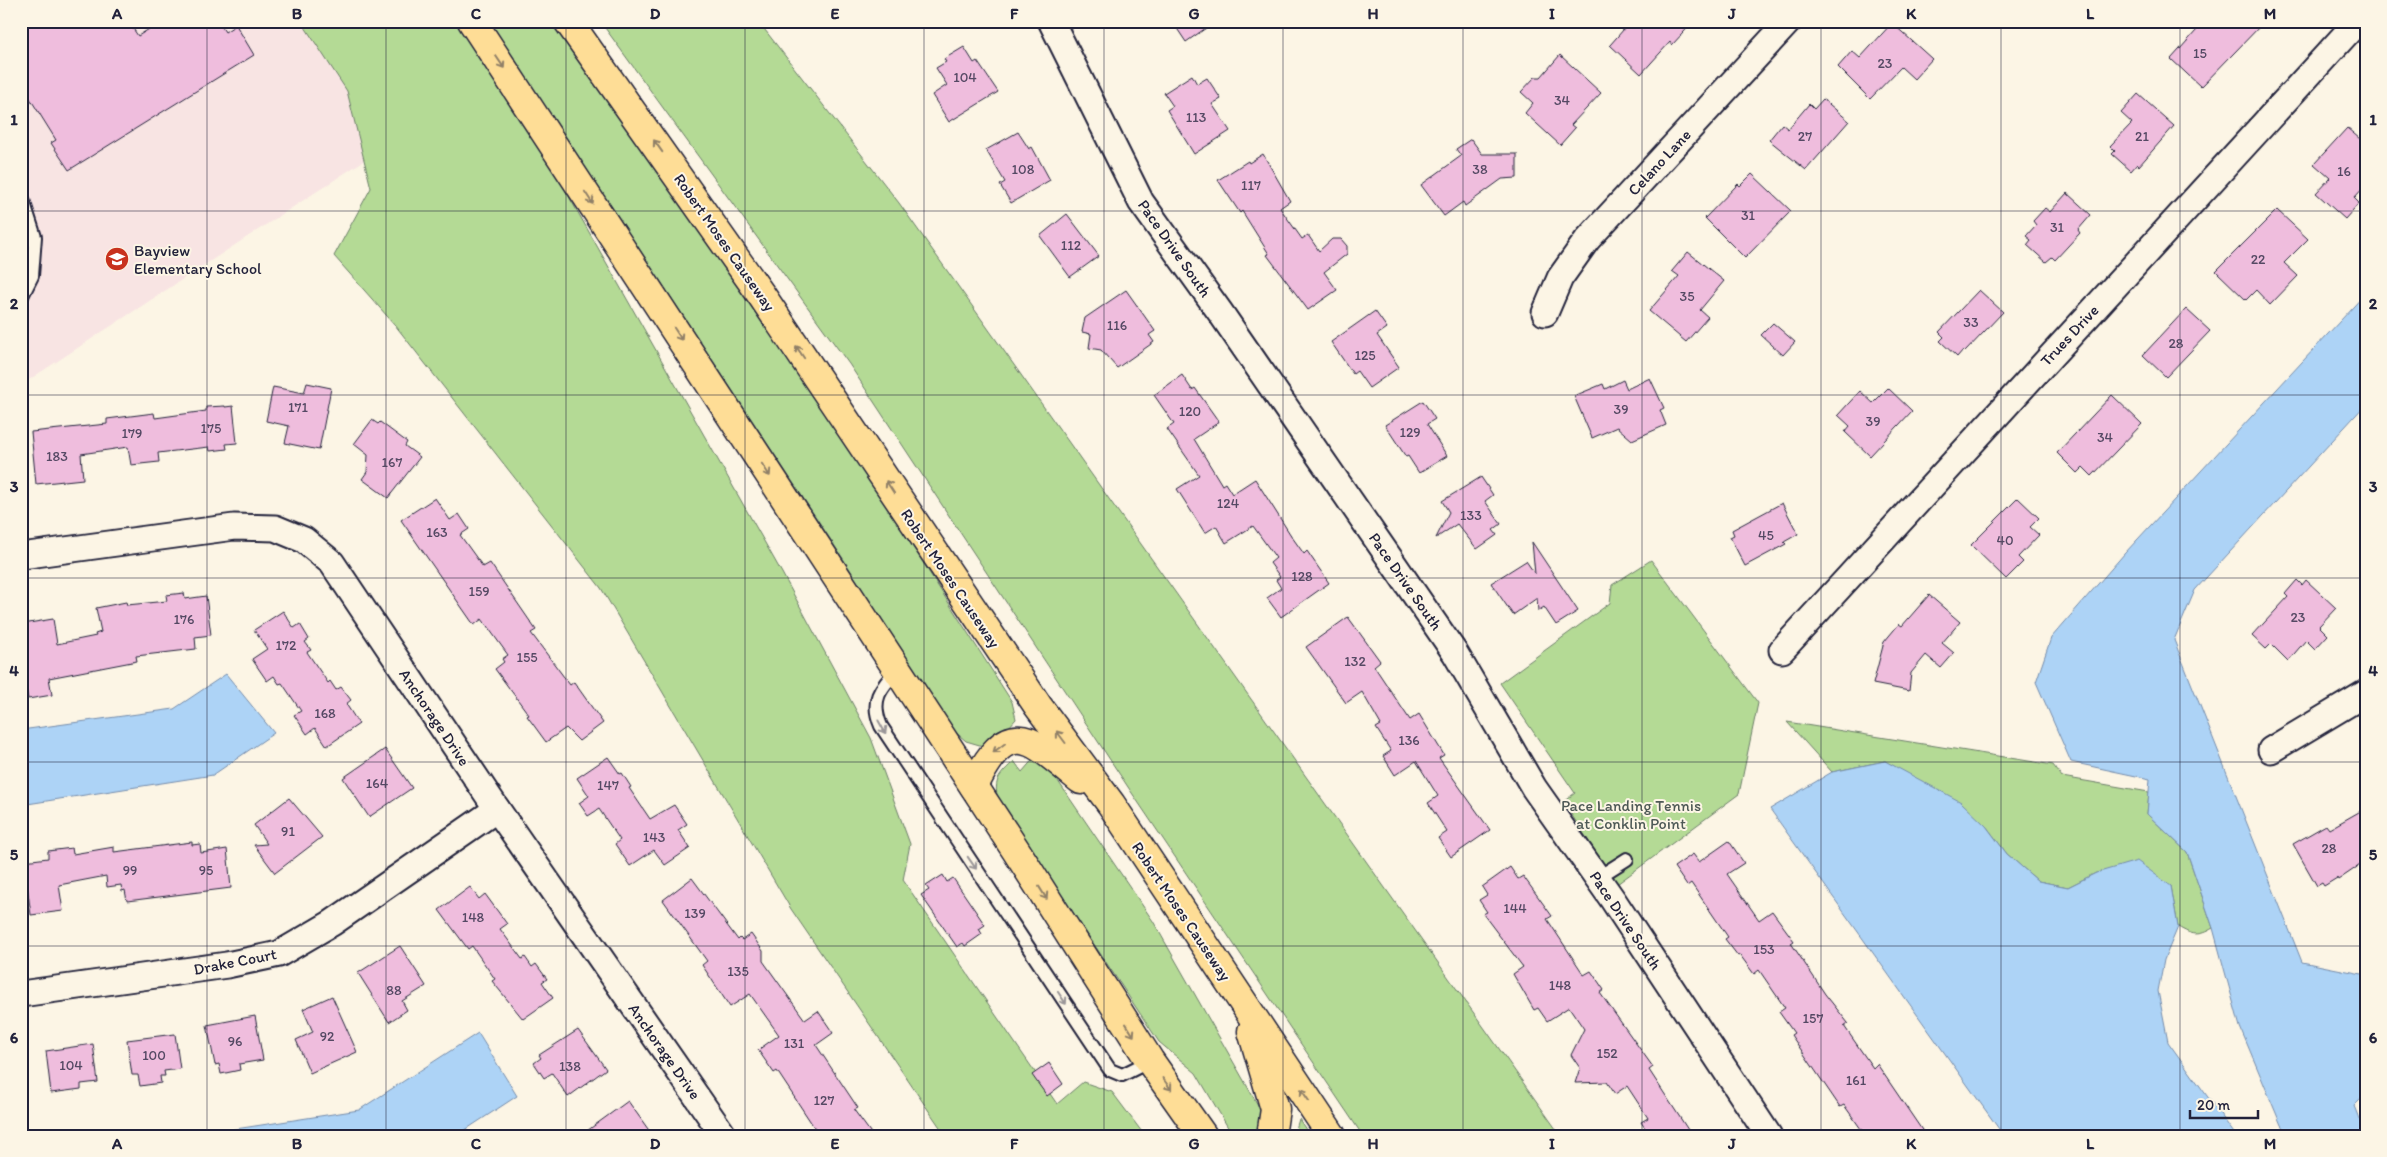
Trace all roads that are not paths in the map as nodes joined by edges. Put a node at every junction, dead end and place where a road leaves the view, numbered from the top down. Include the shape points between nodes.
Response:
1 (472, 21) edge
2 (568, 21) edge
3 (1051, 21) edge
4 (1789, 21) edge
5 (2358, 21) edge
6 (21, 194) edge
7 (21, 298) edge
8 (1545, 313) dead end
9 (21, 556) edge
10 (1782, 650) dead end
11 (897, 670) junction
12 (2366, 693) edge
13 (2271, 750) dead end
14 (974, 786) junction
15 (1111, 804) junction
16 (497, 809) junction
17 (1627, 859) dead end
18 (1597, 878) junction
19 (21, 994) edge
20 (1245, 1006) junction
21 (1150, 1061) junction
22 (1184, 1106) junction
23 (724, 1136) edge
24 (1203, 1136) edge
25 (1220, 1136) edge
26 (1271, 1136) edge
27 (1332, 1136) edge
28 (1769, 1136) edge

1 -> 11 highway
15 -> 2 highway, Robert Moses Causeway via 1038,706 762,296
3 - 18 street, Pace Drive South via 1141,202 1455,653 1534,788
4 - 8 street, Celano Lane via 1587,240 1560,278
5 - 10 street, Trues Drive
6 - 7 lane via 35,237 32,276
9 - 16 street, Anchorage Drive via 234,527 275,528 304,540 332,563
11 - 14 highway
11 -> 21 lane via 879,690 875,713 897,751 1110,1070 1122,1075
12 - 13 street
15 -> 14 highway via 1038,745 1027,740 1017,739 999,747 984,764
14 -> 21 highway
15 - 20 highway, Robert Moses Causeway
16 - 19 street, Drake Court via 332,923 279,954 227,965
16 - 23 street, Anchorage Drive
17 - 18 lane
18 - 28 street, Pace Drive South
20 - 26 highway via 1275,1109
27 -> 20 highway, Robert Moses Causeway
21 -> 22 highway
22 - 24 highway
22 - 25 highway

